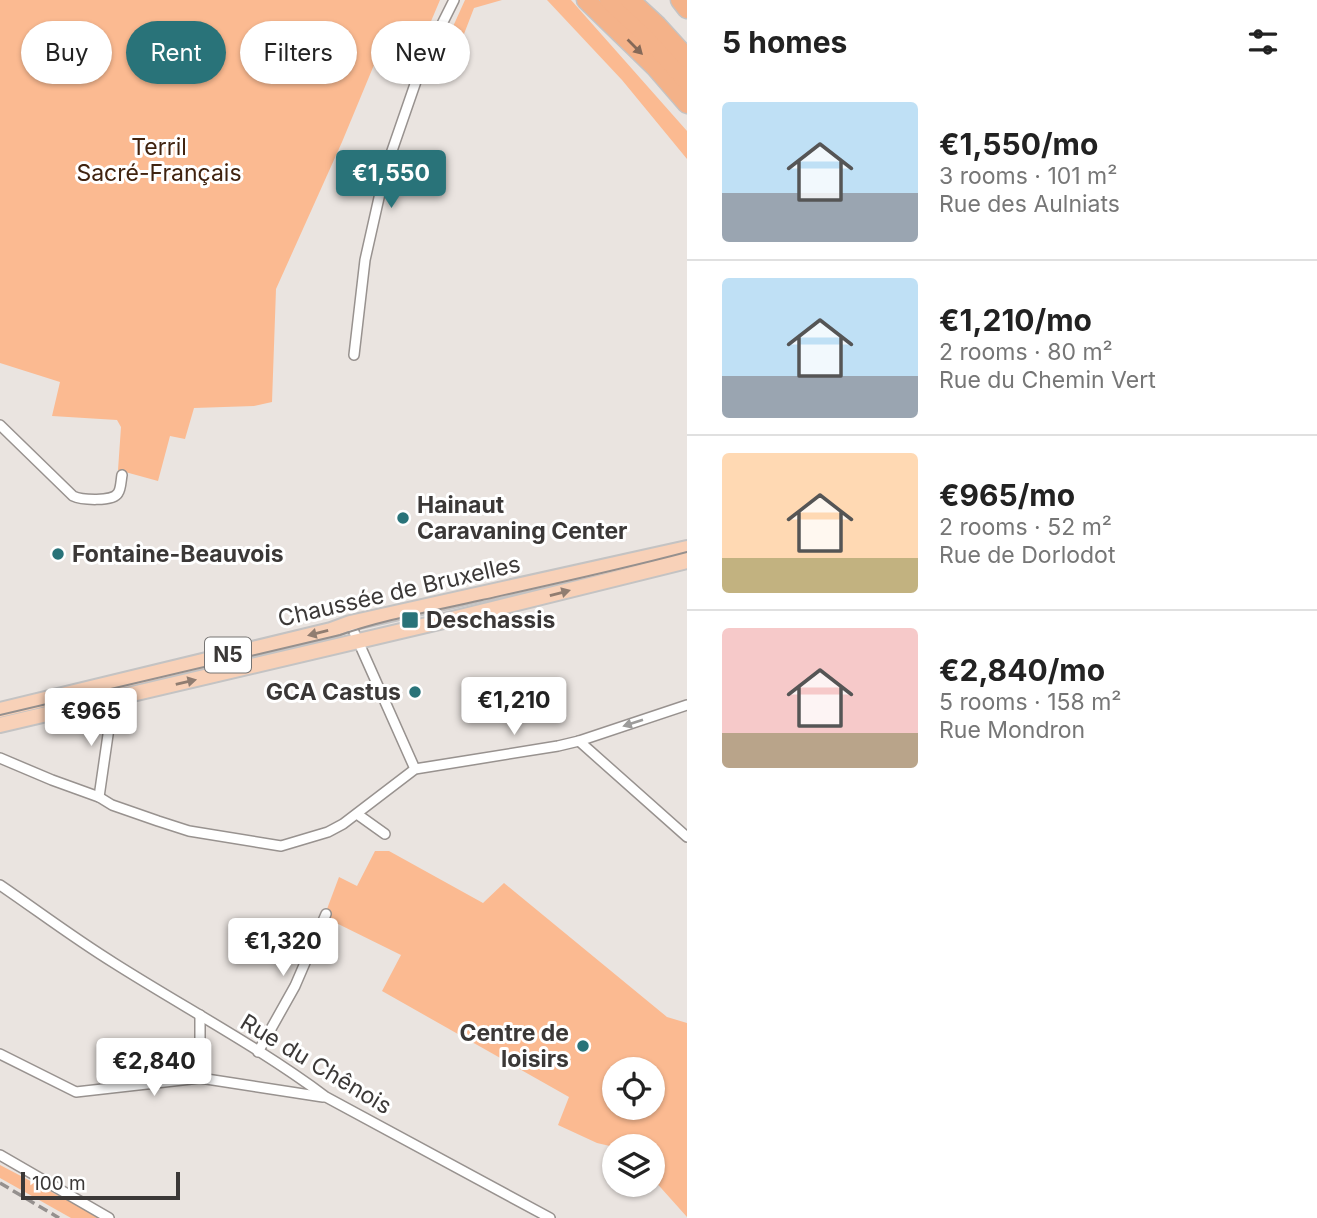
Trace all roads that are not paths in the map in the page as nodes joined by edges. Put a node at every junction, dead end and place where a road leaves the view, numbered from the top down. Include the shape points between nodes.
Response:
1 (454, 0) edge
2 (586, 0) edge
3 (609, 0) edge
4 (630, 0) edge
5 (680, 0) edge
6 (687, 9) edge
7 (687, 58) edge
8 (687, 81) edge
9 (687, 104) edge
10 (354, 355) dead end
11 (0, 425) edge
12 (122, 475) dead end
13 (687, 548) edge
14 (687, 561) edge
15 (350, 624) junction
16 (357, 642) junction
17 (109, 700) junction
18 (687, 705) edge
19 (0, 710) edge
20 (0, 725) edge
21 (579, 741) junction
22 (0, 758) edge
23 (415, 769) junction
24 (99, 797) junction
25 (357, 814) junction
26 (385, 834) dead end
27 (687, 837) edge
28 (0, 884) edge
29 (326, 914) dead end
30 (200, 1015) junction
31 (258, 1052) junction
32 (0, 1054) edge
33 (200, 1078) junction
34 (326, 1097) junction
35 (0, 1155) edge
36 (109, 1218) edge
37 (550, 1218) edge

1 - 10 street via 422,64 385,171 365,260
2 -> 9 highway
3 - 8 highway
4 - 7 highway
5 - 6 highway
11 - 12 street via 73,496 113,498
13 - 15 main road, Chaussée de Bruxelles / N5
16 -> 14 main road, Chaussée de Bruxelles / N5
15 - 16 street
15 -> 19 main road, Chaussée de Bruxelles / N5
17 -> 16 main road, Chaussée de Bruxelles / N5
16 - 23 street
17 - 20 main road, Chaussée de Bruxelles / N5
17 - 24 street
18 -> 21 street
21 - 23 street
21 - 27 street
22 - 24 street
23 - 25 street
24 - 25 street via 189,831 281,846 328,832
25 - 26 street
28 - 30 street, Rue du Chênois via 111,961
29 - 31 street via 295,986
30 - 31 street, Rue du Chênois
30 - 33 street
31 - 34 street, Rue du Chênois
32 - 33 street via 76,1092
33 - 34 street
34 - 37 street, Rue du Chênois
35 - 36 street

